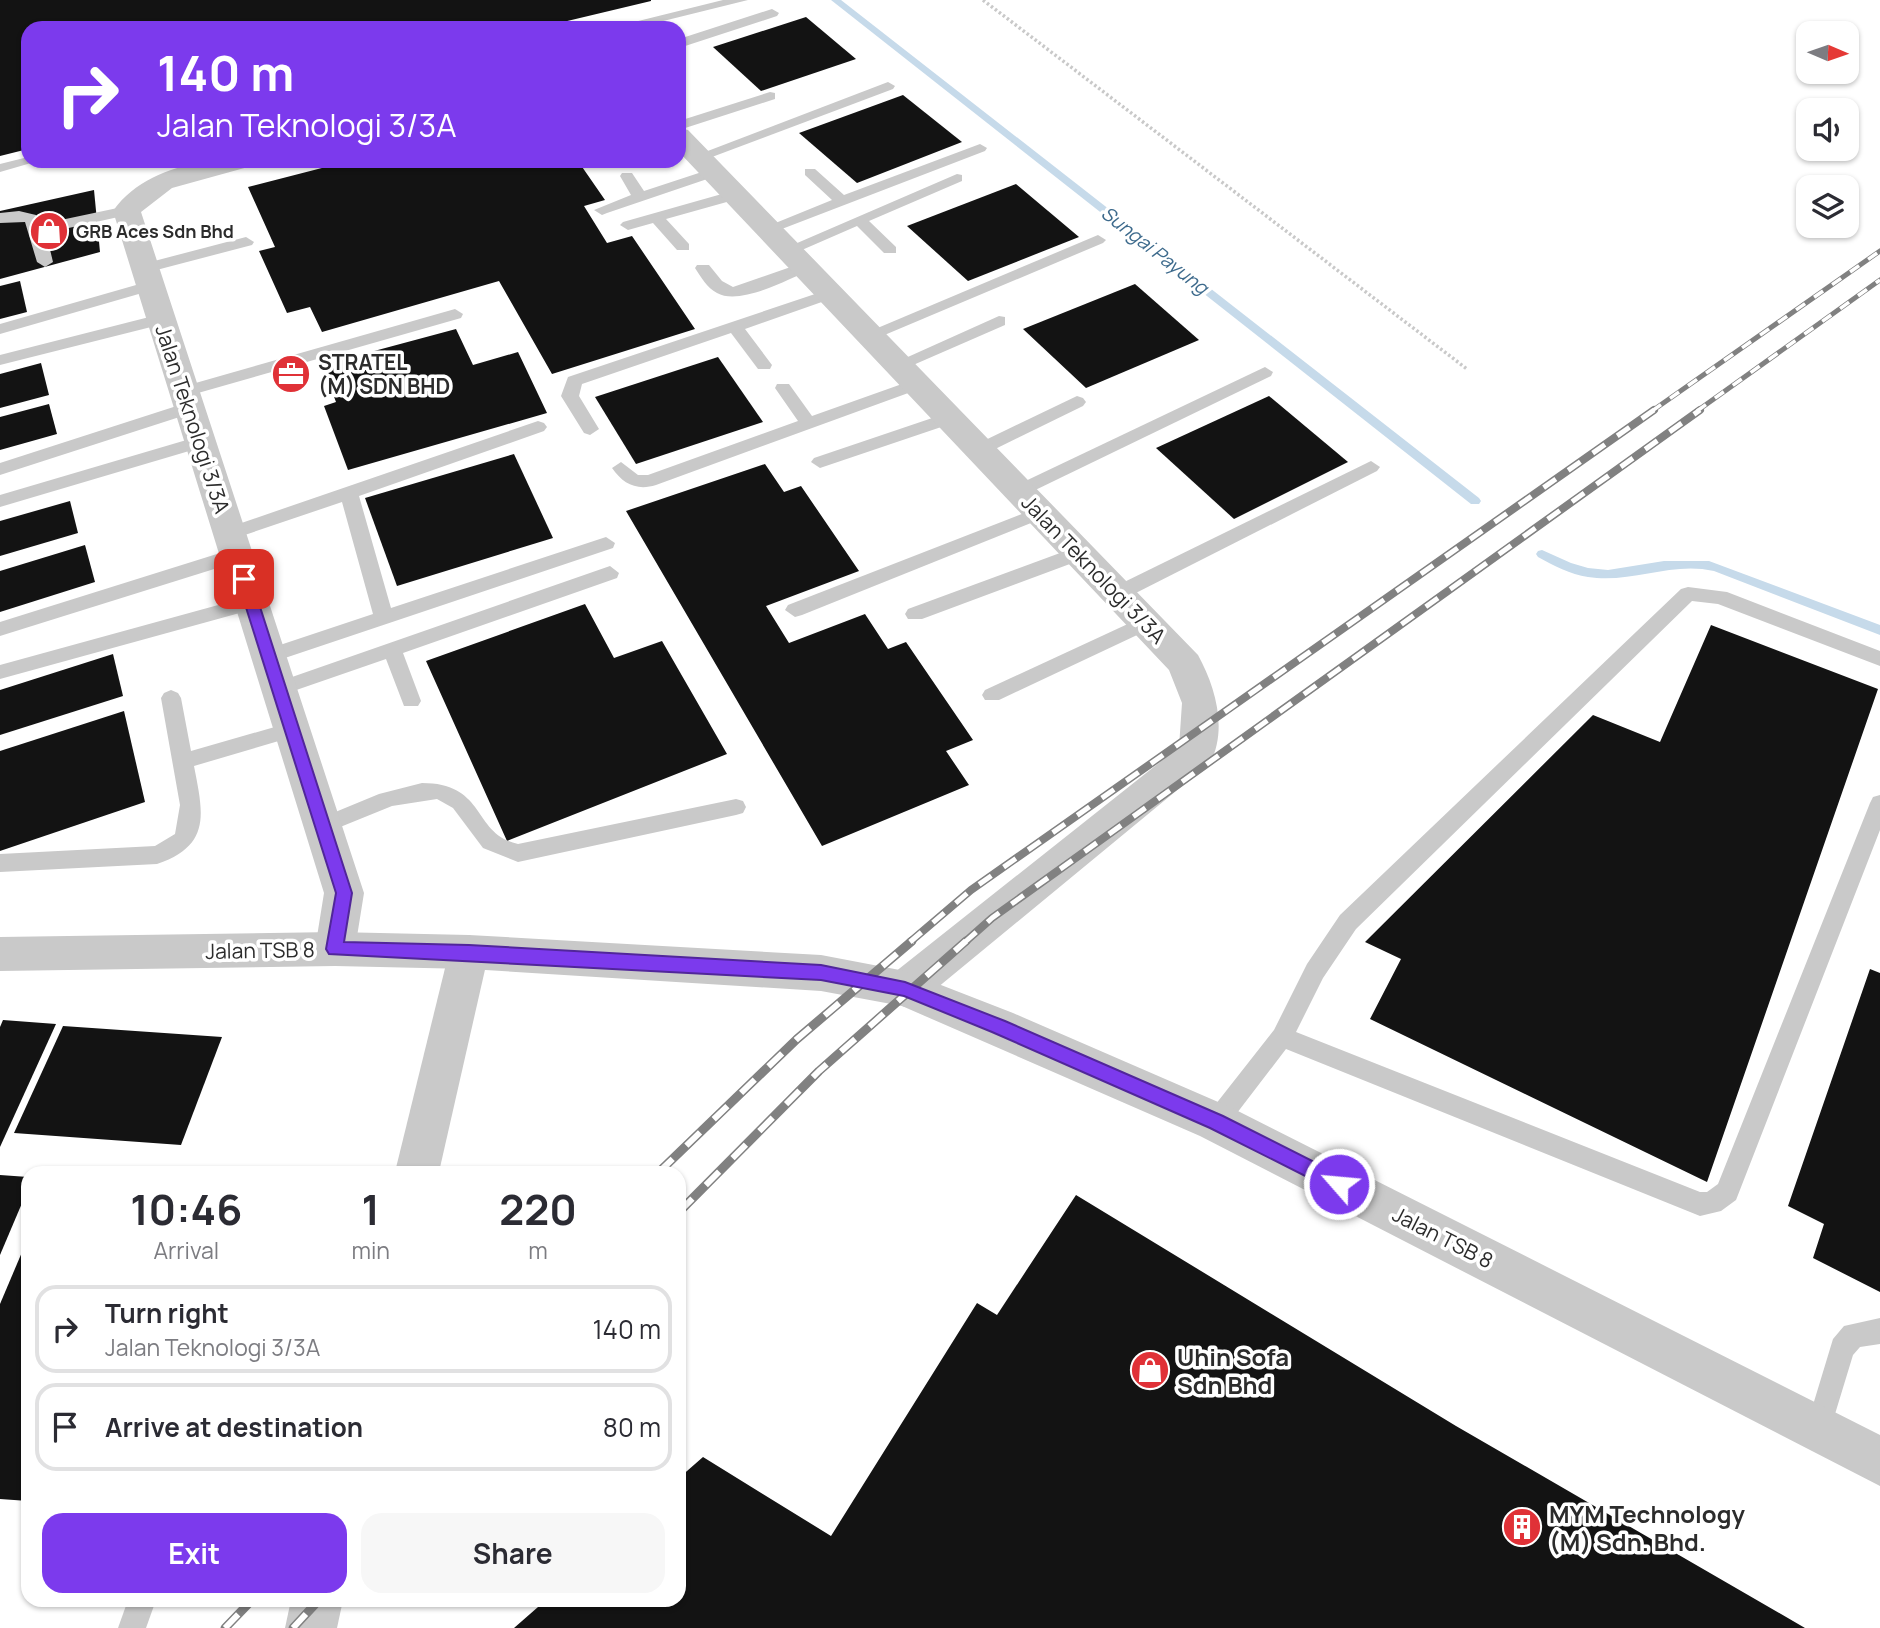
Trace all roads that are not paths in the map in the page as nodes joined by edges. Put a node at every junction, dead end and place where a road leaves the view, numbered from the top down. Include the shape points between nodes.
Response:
1 (741, 0) edge
2 (772, 12) dead end
3 (648, 21) edge
4 (686, 42) edge
5 (888, 86) dead end
6 (770, 96) dead end
7 (686, 124) edge
8 (980, 148) dead end
9 (21, 163) edge
10 (707, 165) edge
11 (0, 168) edge
12 (212, 168) edge
13 (810, 172) dead end
14 (627, 176) dead end
15 (957, 178) dead end
16 (640, 197) junction
17 (842, 201) junction
18 (602, 210) dead end
19 (127, 211) junction
20 (656, 217) junction
21 (0, 218) edge
22 (859, 220) junction
23 (628, 225) dead end
24 (38, 230) junction
25 (1098, 240) dead end
26 (246, 242) dead end
27 (682, 247) dead end
28 (787, 249) junction
29 (890, 250) dead end
30 (45, 262) dead end
31 (703, 268) dead end
32 (147, 277) junction
33 (830, 294) junction
34 (455, 314) dead end
35 (161, 320) junction
36 (999, 321) dead end
37 (734, 326) junction
38 (0, 328) edge
39 (869, 335) junction
40 (0, 360) edge
41 (765, 365) dead end
42 (1265, 372) dead end
43 (907, 374) junction
44 (783, 388) dead end
45 (187, 400) junction
46 (1077, 402) dead end
47 (950, 418) junction
48 (808, 422) junction
49 (538, 428) dead end
50 (590, 429) dead end
51 (200, 442) junction
52 (979, 450) junction
53 (820, 462) dead end
54 (1371, 467) dead end
55 (621, 468) dead end
56 (0, 469) edge
57 (349, 493) junction
58 (0, 501) edge
59 (1029, 502) junction
60 (606, 543) dead end
61 (233, 545) junction
62 (1079, 553) junction
63 (610, 573) dead end
64 (1117, 594) junction
65 (251, 603) junction
66 (795, 610) dead end
67 (915, 614) dead end
68 (384, 618) junction
69 (1145, 623) junction
70 (0, 629) edge
71 (392, 649) junction
72 (269, 656) junction
73 (1880, 659) edge
74 (0, 672) edge
75 (279, 689) junction
76 (992, 695) dead end
77 (171, 698) dead end
78 (411, 701) dead end
79 (292, 730) junction
80 (183, 761) junction
81 (1880, 803) edge
82 (736, 807) dead end
83 (323, 827) junction
84 (0, 863) edge
85 (335, 949) junction
86 (469, 952) junction
87 (0, 954) edge
88 (905, 989) junction
89 (1282, 1037) junction
90 (1216, 1122) junction
91 (418, 1166) edge
92 (1880, 1331) edge
93 (1819, 1428) junction
94 (1880, 1461) edge
95 (140, 1607) edge
96 (316, 1607) edge
97 (132, 1628) edge
98 (311, 1628) edge

1 - 3 lane
2 - 4 lane
5 - 10 lane
6 - 7 lane
8 - 17 lane
9 - 11 lane
10 - 16 lane
10 - 20 lane
10 - 28 street, Jalan Teknologi 3/3A
12 - 19 street via 156,184
13 - 17 lane
14 - 16 lane
15 - 22 lane
16 - 18 lane
17 - 28 lane
19 - 24 lane
19 - 32 street, Jalan Teknologi 3/3A
20 - 23 lane
20 - 27 lane
21 - 24 lane via 32,218
22 - 28 lane
22 - 29 lane
24 - 30 lane
25 - 39 lane
26 - 32 lane
28 - 31 lane via 741,291 719,287
28 - 33 street, Jalan Teknologi 3/3A
32 - 35 street, Jalan Teknologi 3/3A
32 - 38 lane
33 - 37 lane
33 - 39 street, Jalan Teknologi 3/3A
34 - 45 lane
35 - 40 lane
35 - 45 street, Jalan Teknologi 3/3A
36 - 43 lane
37 - 41 lane
37 - 50 lane via 574,381 570,396
39 - 43 street, Jalan Teknologi 3/3A
42 - 59 lane
43 - 47 street, Jalan Teknologi 3/3A
43 - 48 lane
44 - 48 lane
45 - 51 street, Jalan Teknologi 3/3A
45 - 56 lane
46 - 52 lane
47 - 52 street, Jalan Teknologi 3/3A
47 - 53 lane
48 - 55 lane via 650,481 636,482
49 - 57 lane
51 - 58 lane
51 - 61 street, Jalan Teknologi 3/3A
52 - 59 street, Jalan Teknologi 3/3A
54 - 64 lane
57 - 61 lane
57 - 68 lane
59 - 62 street, Jalan Teknologi 3/3A
59 - 66 lane
60 - 68 lane
61 - 65 street, Jalan Teknologi 3/3A
61 - 70 lane
62 - 64 street, Jalan Teknologi 3/3A
62 - 67 lane
63 - 71 lane
64 - 69 street, Jalan Teknologi 3/3A
65 - 72 street, Jalan Teknologi 3/3A
65 - 74 lane
68 - 72 lane
69 - 76 lane
69 - 88 street, Jalan Teknologi 3/3A via 1185,664 1200,703 1197,753
71 - 75 lane
71 - 78 lane
72 - 75 street, Jalan Teknologi 3/3A
73 - 89 lane via 1720,597 1688,594 1348,922 1315,971
75 - 79 street, Jalan Teknologi 3/3A
77 - 80 lane
79 - 80 lane
79 - 83 street, Jalan Teknologi 3/3A
80 - 84 lane via 191,824 188,838 175,849 157,855
81 - 89 lane via 1727,1192 1712,1203 1700,1204
82 - 83 lane via 518,853 492,845 464,806 439,790 404,794
83 - 85 street, Jalan Teknologi 3/3A via 344,893
85 - 86 street, Jalan TSB 8
85 - 87 street, Jalan TSB 8
86 - 88 street, Jalan TSB 8 via 821,972
86 - 91 street
88 - 90 street, Jalan TSB 8
89 - 90 lane
90 - 93 street, Jalan TSB 8
92 - 93 lane via 1853,1335 1842,1348
93 - 94 street, Jalan TSB 8
95 - 97 lane
96 - 98 street

